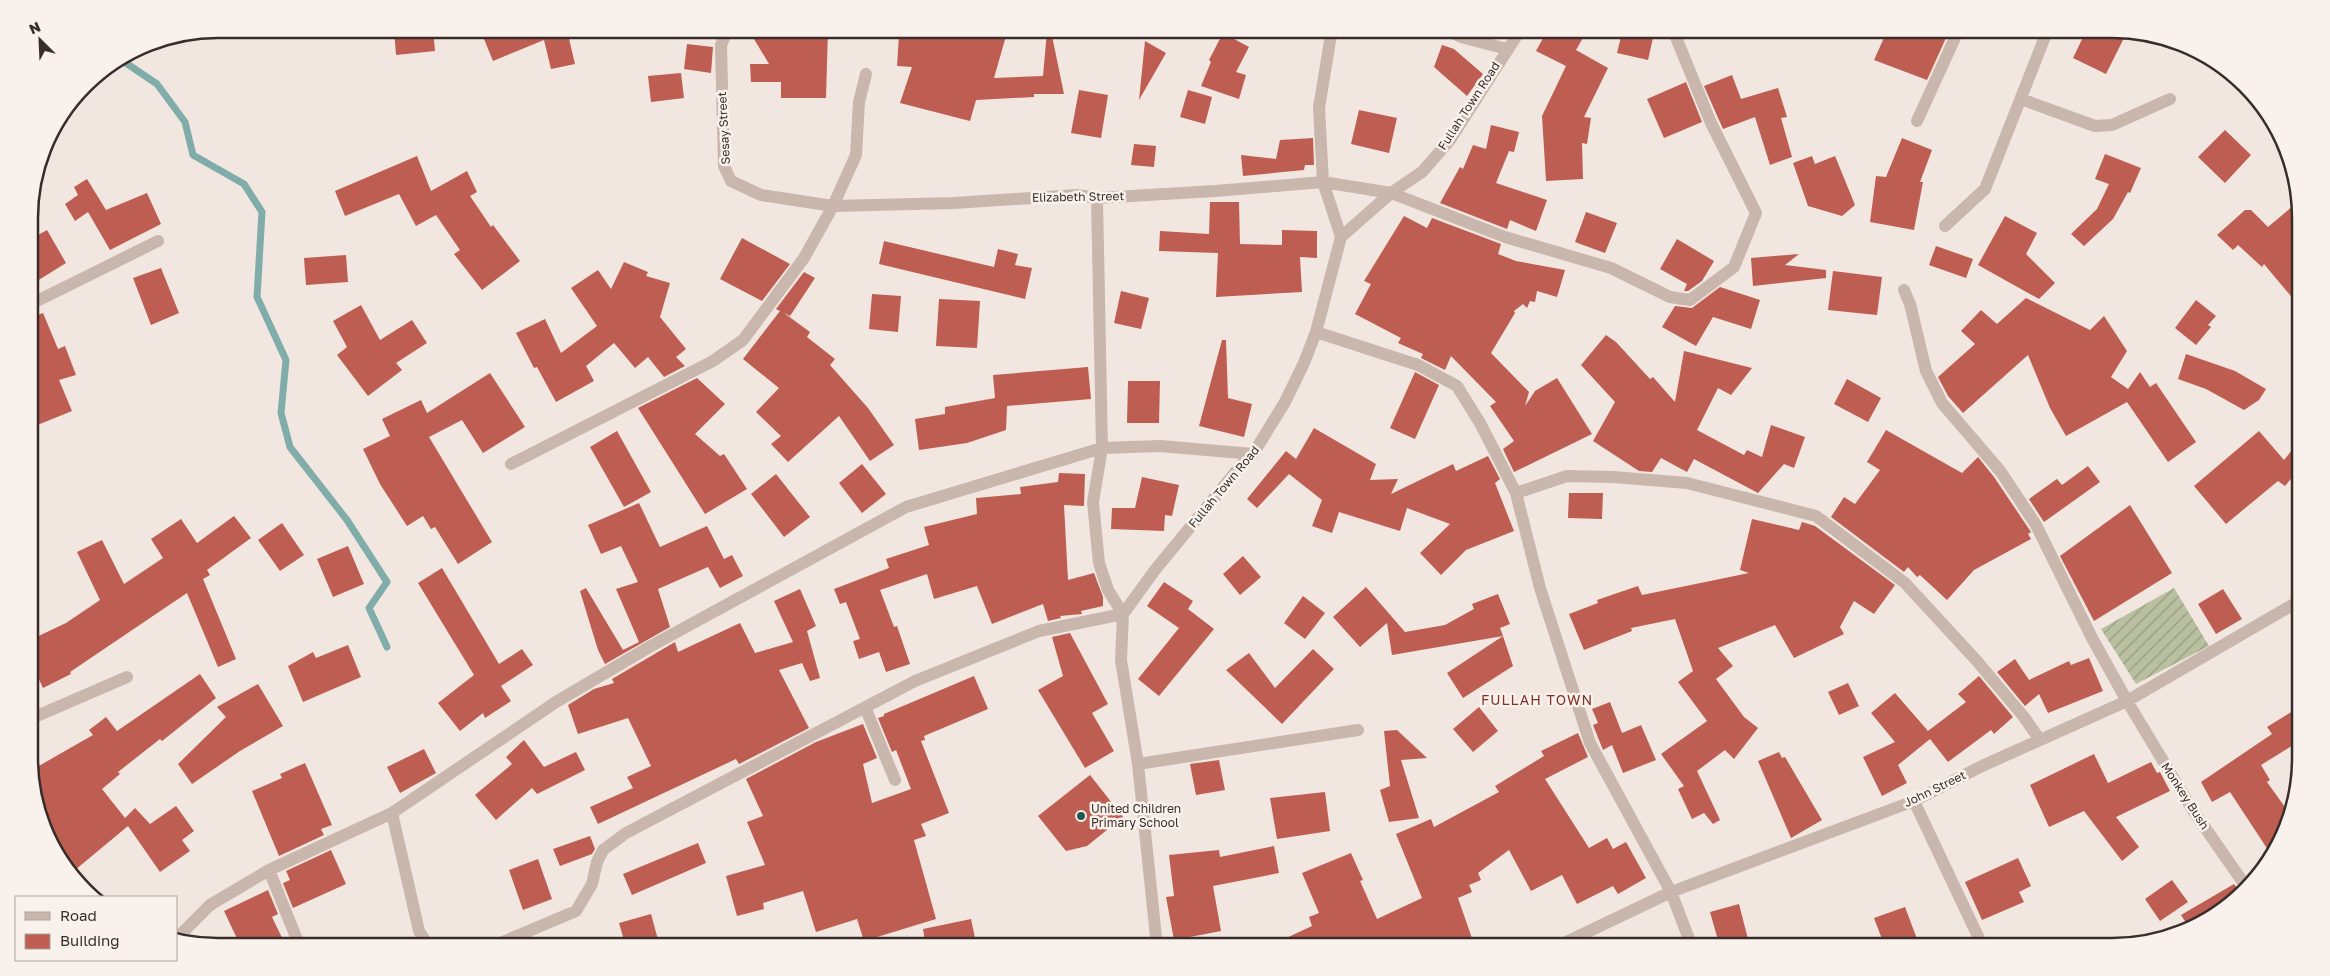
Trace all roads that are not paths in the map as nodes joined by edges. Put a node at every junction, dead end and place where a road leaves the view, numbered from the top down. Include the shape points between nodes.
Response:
1 (724, 38) edge
2 (1331, 38) edge
3 (1465, 38) edge
4 (1515, 38) edge
5 (1676, 38) edge
6 (1955, 38) edge
7 (2044, 38) edge
8 (1507, 49) junction
9 (866, 74) dead end
10 (2020, 99) junction
11 (2170, 99) dead end
12 (1917, 121) dead end
13 (1322, 182) junction
14 (1391, 193) junction
15 (1098, 198) junction
16 (833, 206) junction
17 (1944, 226) dead end
18 (1341, 238) junction
19 (158, 241) dead end
20 (1904, 290) dead end
21 (38, 301) edge
22 (1316, 332) junction
23 (1102, 448) junction
24 (1253, 454) junction
25 (511, 464) dead end
26 (1516, 493) junction
27 (2292, 605) edge
28 (1123, 614) junction
29 (127, 677) dead end
30 (2127, 701) junction
31 (865, 708) junction
32 (38, 716) edge
33 (1358, 730) dead end
34 (2040, 740) junction
35 (1138, 764) junction
36 (895, 780) dead end
37 (1914, 801) junction
38 (392, 813) junction
39 (269, 870) junction
40 (2243, 882) edge
41 (1671, 892) junction
42 (181, 934) edge
43 (296, 938) edge
44 (423, 938) edge
45 (512, 938) edge
46 (1156, 938) edge
47 (1575, 938) edge
48 (1689, 938) edge
49 (1979, 938) edge

1 - 16 street, Sesay Street via 721,45 724,166 731,181 761,196
2 - 13 street via 1319,108
3 - 8 street
4 - 8 street, Fullah Town Road
5 - 14 street, Elizabeth Street via 1711,123 1756,213 1734,267 1690,300 1670,297 1611,268 1505,238
6 - 12 street
7 - 10 street
8 - 14 street, Fullah Town Road via 1450,140 1422,172
9 - 16 street via 859,102 856,155
10 - 11 street via 2095,126 2112,125
10 - 17 street via 1985,189
13 - 14 street, Elizabeth Street
13 - 15 street, Elizabeth Street
13 - 18 street
14 - 18 street, Fullah Town Road
15 - 16 street, Elizabeth Street via 1077,195
15 - 23 street
16 - 25 street via 804,258 743,340 713,360
18 - 22 street, Fullah Town Road
19 - 21 street
20 - 30 street, Monkey Bush via 1926,371 1942,403 2001,472 2036,525
22 - 24 street, Fullah Town Road via 1285,402
22 - 26 street via 1418,365 1457,386
23 - 24 street via 1160,446
23 - 28 street via 1093,502 1099,563 1108,590
23 - 38 street via 906,507 651,646 556,702
24 - 28 street, Fullah Town Road via 1155,570
26 - 34 street via 1567,476 1613,477 1687,483 1816,516 1905,583 1976,660
26 - 41 street via 1540,588 1590,743
27 - 30 street, John Street
28 - 31 street via 1039,631 915,680
28 - 35 street via 1121,660
29 - 32 street
30 - 34 street, John Street
30 - 40 street, Monkey Bush via 2192,809
31 - 36 street
31 - 45 street via 626,833 603,850 592,884 576,910
33 - 35 street
34 - 37 street, John Street
35 - 46 street
37 - 41 street, John Street
37 - 49 street
38 - 39 street
38 - 44 street via 419,931
39 - 42 street via 210,905
39 - 43 street
41 - 47 street, John Street
41 - 48 street

